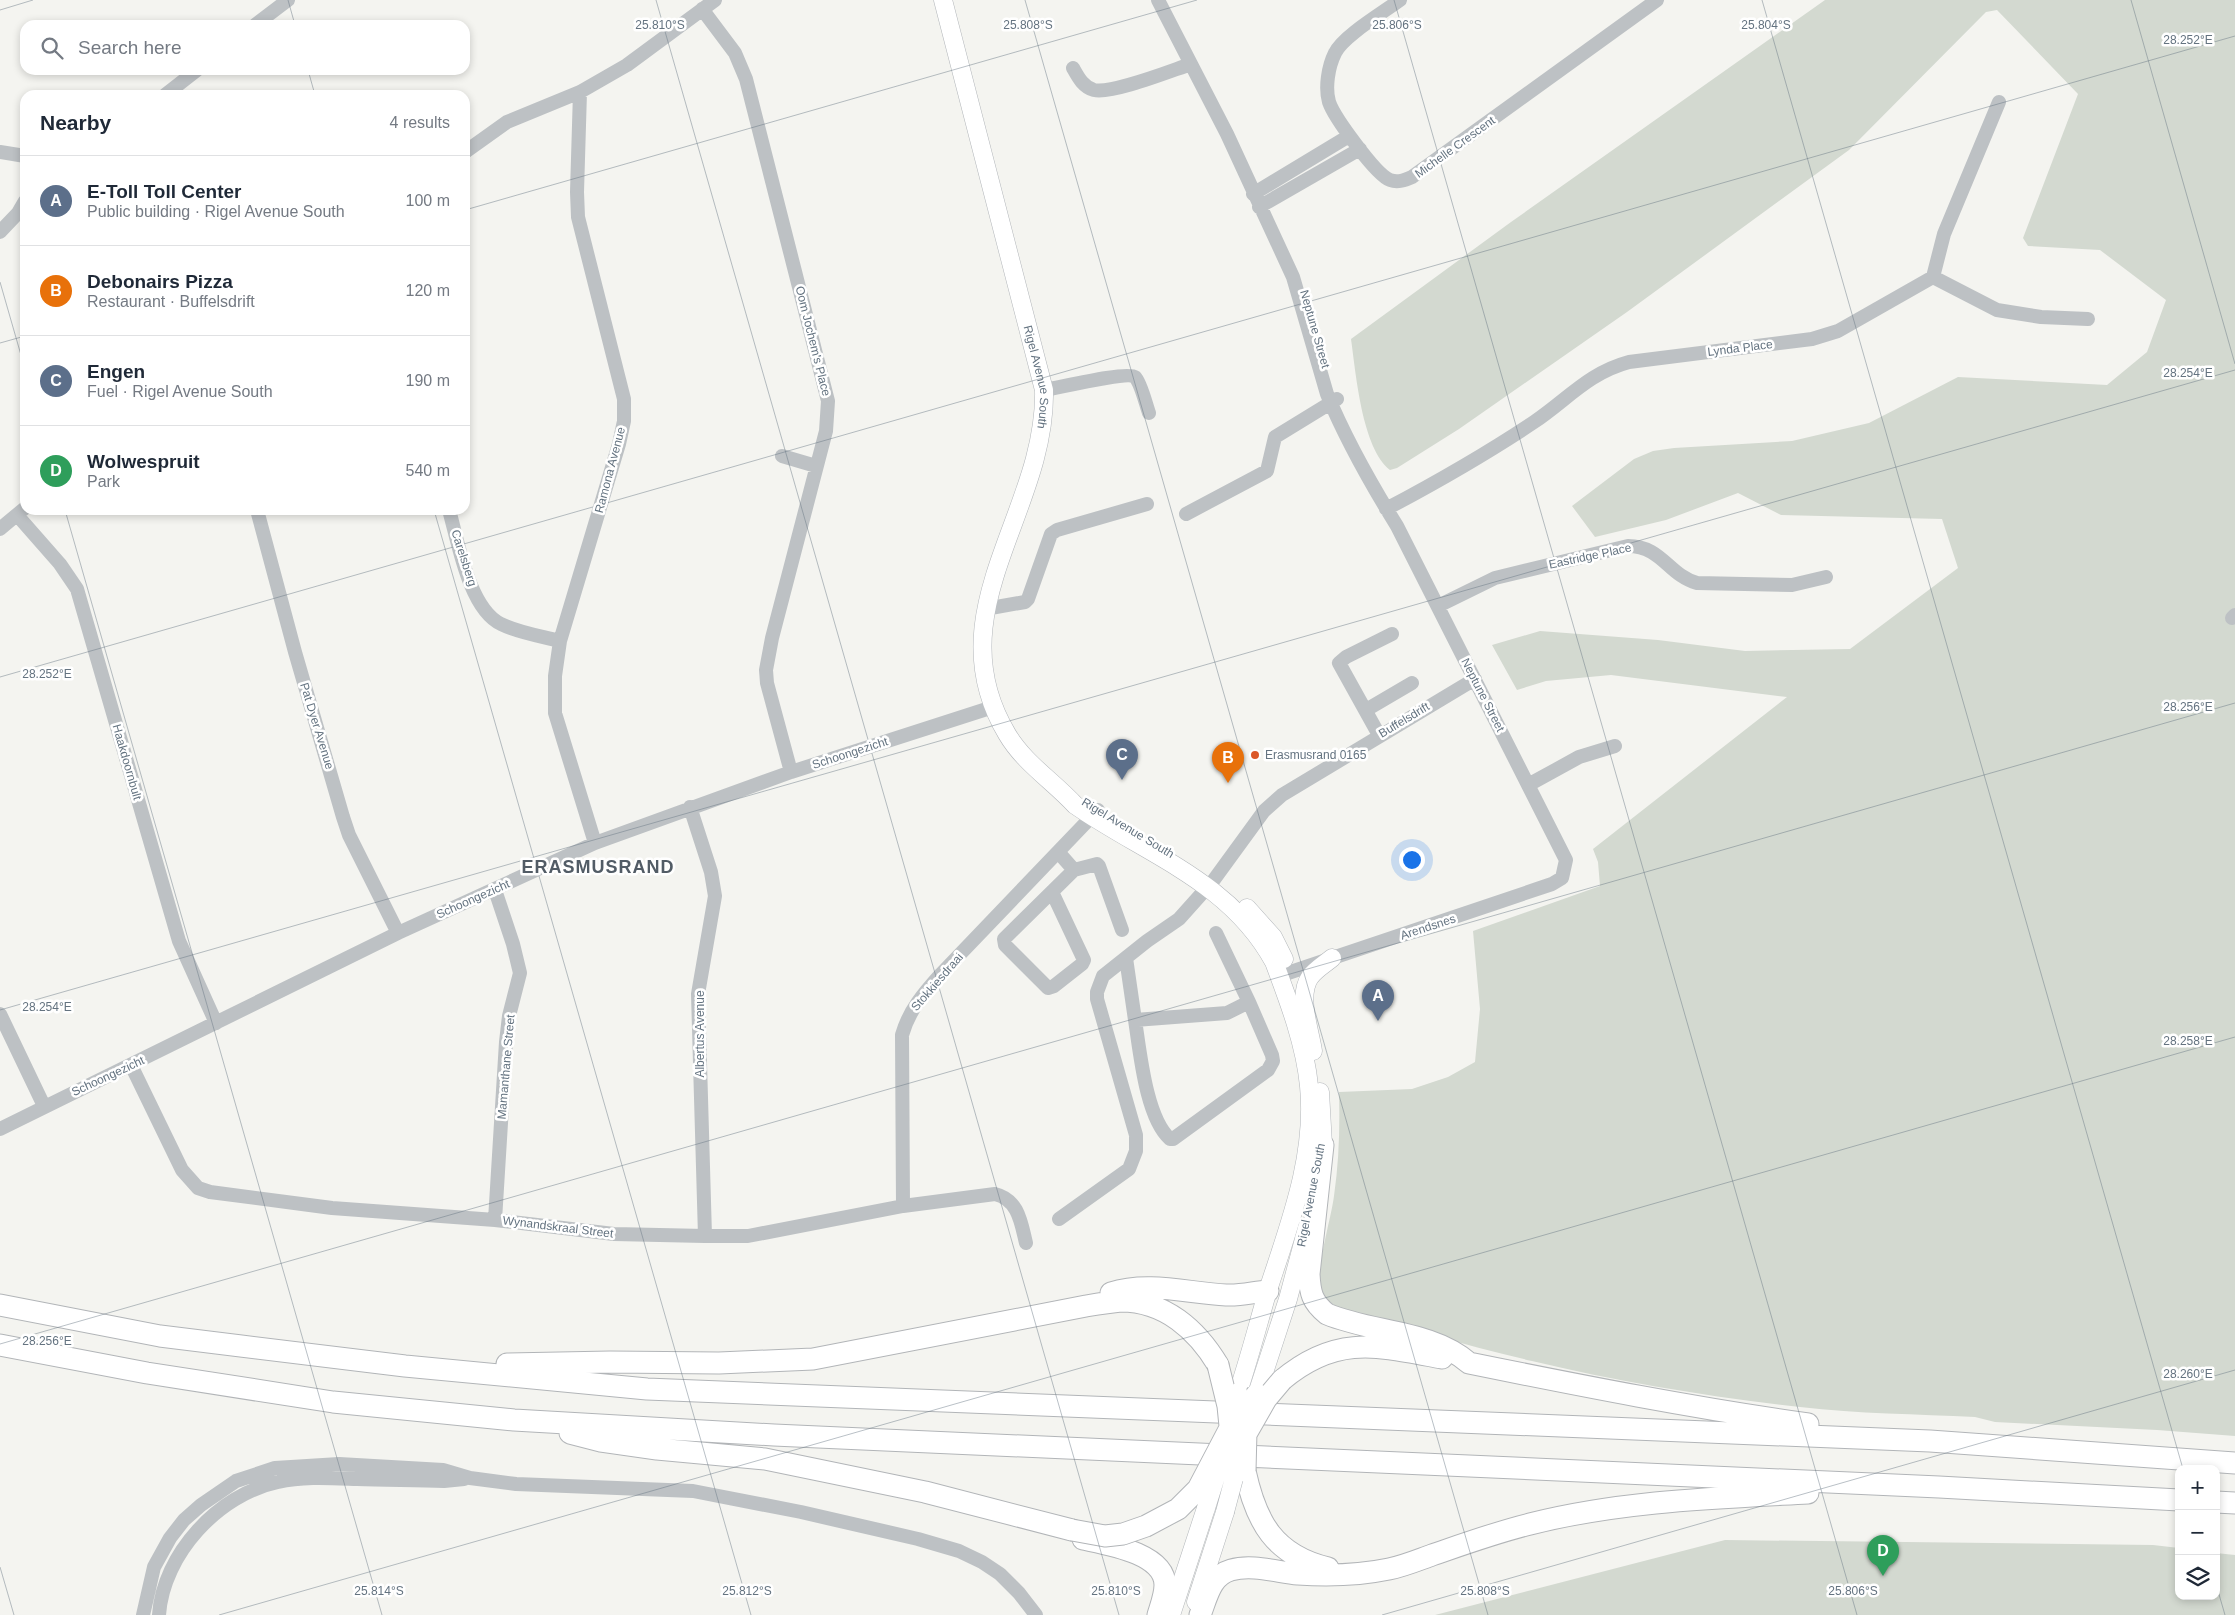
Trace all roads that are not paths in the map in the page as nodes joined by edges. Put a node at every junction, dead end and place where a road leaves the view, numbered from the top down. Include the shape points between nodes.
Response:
1 (288, 0) edge
2 (715, 0) edge
3 (942, 0) edge
4 (1158, 0) edge
5 (1400, 0) edge
6 (1658, 0) edge
7 (702, 10) junction
8 (262, 20) edge
9 (1191, 64) junction
10 (1073, 68) dead end
11 (190, 75) edge
12 (171, 90) edge
13 (580, 92) junction
14 (1999, 102) dead end
15 (1349, 136) junction
16 (470, 148) edge
17 (1360, 149) junction
18 (0, 152) edge
19 (20, 155) edge
20 (1259, 198) junction
21 (20, 210) edge
22 (0, 232) edge
23 (1933, 277) junction
24 (2088, 319) dead end
25 (1044, 390) junction
26 (1334, 400) junction
27 (1149, 413) dead end
28 (782, 456) dead end
29 (816, 466) junction
30 (1147, 504) dead end
31 (1388, 508) junction
32 (20, 513) edge
33 (1186, 514) dead end
34 (23, 515) edge
35 (258, 515) edge
36 (451, 515) edge
37 (0, 529) edge
38 (1826, 577) dead end
39 (1438, 606) junction
40 (985, 609) junction
41 (1392, 634) dead end
42 (560, 641) junction
43 (1475, 679) junction
44 (1412, 683) dead end
45 (993, 707) junction
46 (1366, 710) junction
47 (1379, 735) junction
48 (1615, 746) dead end
49 (791, 772) junction
50 (1528, 786) junction
51 (690, 807) junction
52 (1095, 814) junction
53 (595, 843) junction
54 (1059, 852) junction
55 (1566, 866) joint
56 (1074, 870) junction
57 (1211, 884) junction
58 (495, 890) junction
59 (1052, 892) junction
60 (1122, 930) dead end
61 (1216, 932) dead end
62 (398, 933) junction
63 (1126, 958) junction
64 (1332, 958) junction
65 (1284, 974) junction
66 (1249, 1002) junction
67 (0, 1014) edge
68 (1135, 1020) junction
69 (216, 1023) junction
70 (1314, 1059) junction
71 (131, 1065) junction
72 (44, 1106) junction
73 (0, 1129) edge
74 (1323, 1145) junction
75 (904, 1206) junction
76 (1059, 1219) dead end
77 (495, 1220) junction
78 (705, 1236) junction
79 (1026, 1243) dead end
80 (1278, 1295) junction
81 (0, 1305) edge
82 (968, 1330) junction
83 (0, 1345) edge
84 (1469, 1362) junction
85 (405, 1366) junction
86 (1243, 1412) junction
87 (514, 1420) junction
88 (1930, 1441) junction
89 (2235, 1463) edge
90 (1232, 1474) junction
91 (470, 1478) junction
92 (1939, 1487) junction
93 (2175, 1500) edge
94 (2220, 1502) edge
95 (2235, 1503) edge
96 (990, 1508) junction
97 (1432, 1555) junction
98 (143, 1615) edge
99 (159, 1615) edge
100 (1036, 1615) edge
101 (1158, 1615) edge
102 (1171, 1615) edge
103 (1192, 1615) edge
104 (1200, 1615) edge

1 - 8 street
2 - 7 street
3 - 25 main road, Rigel Avenue South
4 - 9 street, Neptune Street
5 - 15 street, Michelle Crescent via 1346,40 1335,53 1328,78 1329,102
6 - 17 street, Michelle Crescent via 1412,177 1398,182 1383,176
7 - 13 street via 627,65
7 - 29 street, Oom Jochem's Place via 743,70 823,376 828,412
9 - 10 street via 1112,89 1093,90 1082,83
9 - 20 street, Neptune Street
11 - 12 street
13 - 16 street via 507,122
13 - 42 street, Ramona Avenue via 578,217 624,400 624,421
14 - 23 street via 1944,234
15 - 17 street, Michelle Crescent
15 - 20 street
17 - 20 street
18 - 19 street
20 - 26 street, Neptune Street via 1300,287
21 - 22 street
23 - 24 street via 1997,310 2041,317
23 - 31 street, Lynda Place via 1838,331 1812,340 1629,362 1606,369 1487,453
25 - 27 street via 1130,375 1137,380
25 - 40 main road, Rigel Avenue South via 1038,453
26 - 31 street, Neptune Street
26 - 33 street via 1275,436 1267,471
28 - 29 street
29 - 49 street, Oom Jochem's Place via 766,670
30 - 40 street via 1057,530 1051,534 1028,599
31 - 39 street, Neptune Street
32 - 37 street
34 - 69 street, Haakdoornbult via 77,589 178,941
35 - 62 street, Pat Dyer Avenue via 349,835
36 - 42 street, Carelsberg via 473,589 488,615 500,624
38 - 39 street, Eastridge Place via 1792,585 1697,583 1685,579 1644,547 1628,546 1495,578
39 - 43 street, Neptune Street
40 - 45 main road, Rigel Avenue South via 982,650
41 - 46 street via 1339,663
42 - 53 street, Ramona Avenue via 554,676 555,713
43 - 47 street, Buffelsdrift
43 - 50 street, Neptune Street
44 - 46 street
45 - 49 street, Schoongezicht
45 - 52 main road, Rigel Avenue South via 1007,735 1024,758 1075,806
46 - 47 street
47 - 57 street, Buffelsdrift via 1282,795 1264,811
48 - 50 street via 1579,757
49 - 51 street, Schoongezicht
50 - 55 street, Neptune Street via 1564,854
51 - 53 street, Schoongezicht
51 - 78 street, Albertus Avenue via 711,872 715,896 698,994
52 - 54 street, Stokkiesdraai
52 - 57 main road, Rigel Avenue South via 1136,831
53 - 58 street, Schoongezicht
54 - 56 street
54 - 75 street, Stokkiesdraai via 932,985 906,1022 902,1035
55 - 64 street, Arendsnes via 1562,878 1552,884
56 - 59 street
56 - 60 street via 1099,866
57 - 63 street, Buffelsdrift via 1178,919
57 - 65 main road, Rigel Avenue South via 1252,912 1267,929
58 - 62 street, Schoongezicht
58 - 77 street, Mamanthane Street via 520,975 506,1042
59 - 59 street via 1004,939 1005,945 1048,988 1084,960
61 - 66 street
62 - 69 street, Schoongezicht
63 - 68 street
63 - 76 street, Buffelsdrift via 1103,976 1097,992 1136,1135 1136,1151 1128,1169
64 - 65 street, Arendsnes
64 - 70 main road via 1311,976 1306,986 1305,1000
65 - 70 main road, Rigel Avenue South via 1298,995
65 - 80 main road, Rigel Avenue South via 1304,1055 1310,1113 1308,1145
66 - 68 street via 1226,1013
66 - 68 street via 1273,1061 1268,1070 1173,1139 1162,1132 1148,1095
67 - 72 street
69 - 71 street, Schoongezicht
70 - 74 main road, Rigel Avenue South via 1322,1105
71 - 72 street, Schoongezicht
71 - 77 street, Wynandskraal Street via 173,1153 189,1180 198,1188 332,1208
72 - 73 street, Schoongezicht
74 - 80 main road, Rigel Avenue South via 1307,1230
74 - 84 highway via 1309,1274 1316,1304 1336,1318 1413,1337 1455,1351
75 - 78 street, Wynandskraal Street via 748,1236
75 - 79 street, Wynandskraal Street via 989,1194 1003,1196 1017,1212
77 - 78 street, Wynandskraal Street via 614,1234
80 - 82 highway via 1125,1288
80 - 86 main road, Rigel Avenue South via 1268,1362
80 - 86 main road, Rigel Avenue South via 1251,1351
81 - 85 highway via 160,1336
82 - 85 highway via 839,1355 775,1362
82 - 86 highway, bridge via 1086,1306 1121,1301 1140,1303 1173,1316 1192,1329 1218,1365 1224,1385
83 - 87 highway via 147,1373 333,1402
84 - 86 highway, bridge via 1361,1346 1314,1357 1282,1380 1266,1399
84 - 88 highway via 1716,1411
85 - 88 highway via 657,1390
86 - 90 highway, bridge
86 - 90 main road, Rigel Avenue South, bridge
86 - 90 highway, bridge via 1232,1452
86 - 96 highway, bridge via 1202,1482 1178,1509 1146,1526 1105,1536
87 - 92 highway via 784,1436
87 - 96 highway via 601,1441 765,1459
88 - 89 highway
90 - 97 highway via 1249,1487 1262,1523 1277,1542 1292,1555 1310,1563 1343,1568 1383,1565
90 - 102 main road, Rigel Avenue South, bridge via 1206,1508
90 - 103 main road, Rigel Avenue South, bridge via 1224,1512
91 - 98 street via 443,1470 339,1464 275,1468 236,1481 201,1505 170,1538 154,1567
91 - 99 street via 444,1481 309,1479 277,1482 243,1495 196,1531 184,1547 169,1573
91 - 100 street via 516,1484 692,1491 918,1539 959,1551 982,1562 1000,1574
92 - 93 highway
92 - 97 highway via 1635,1504 1529,1524
94 - 95 highway
96 - 101 highway via 1150,1561 1160,1570 1165,1584
97 - 104 highway via 1389,1569 1359,1573 1231,1570 1212,1583

